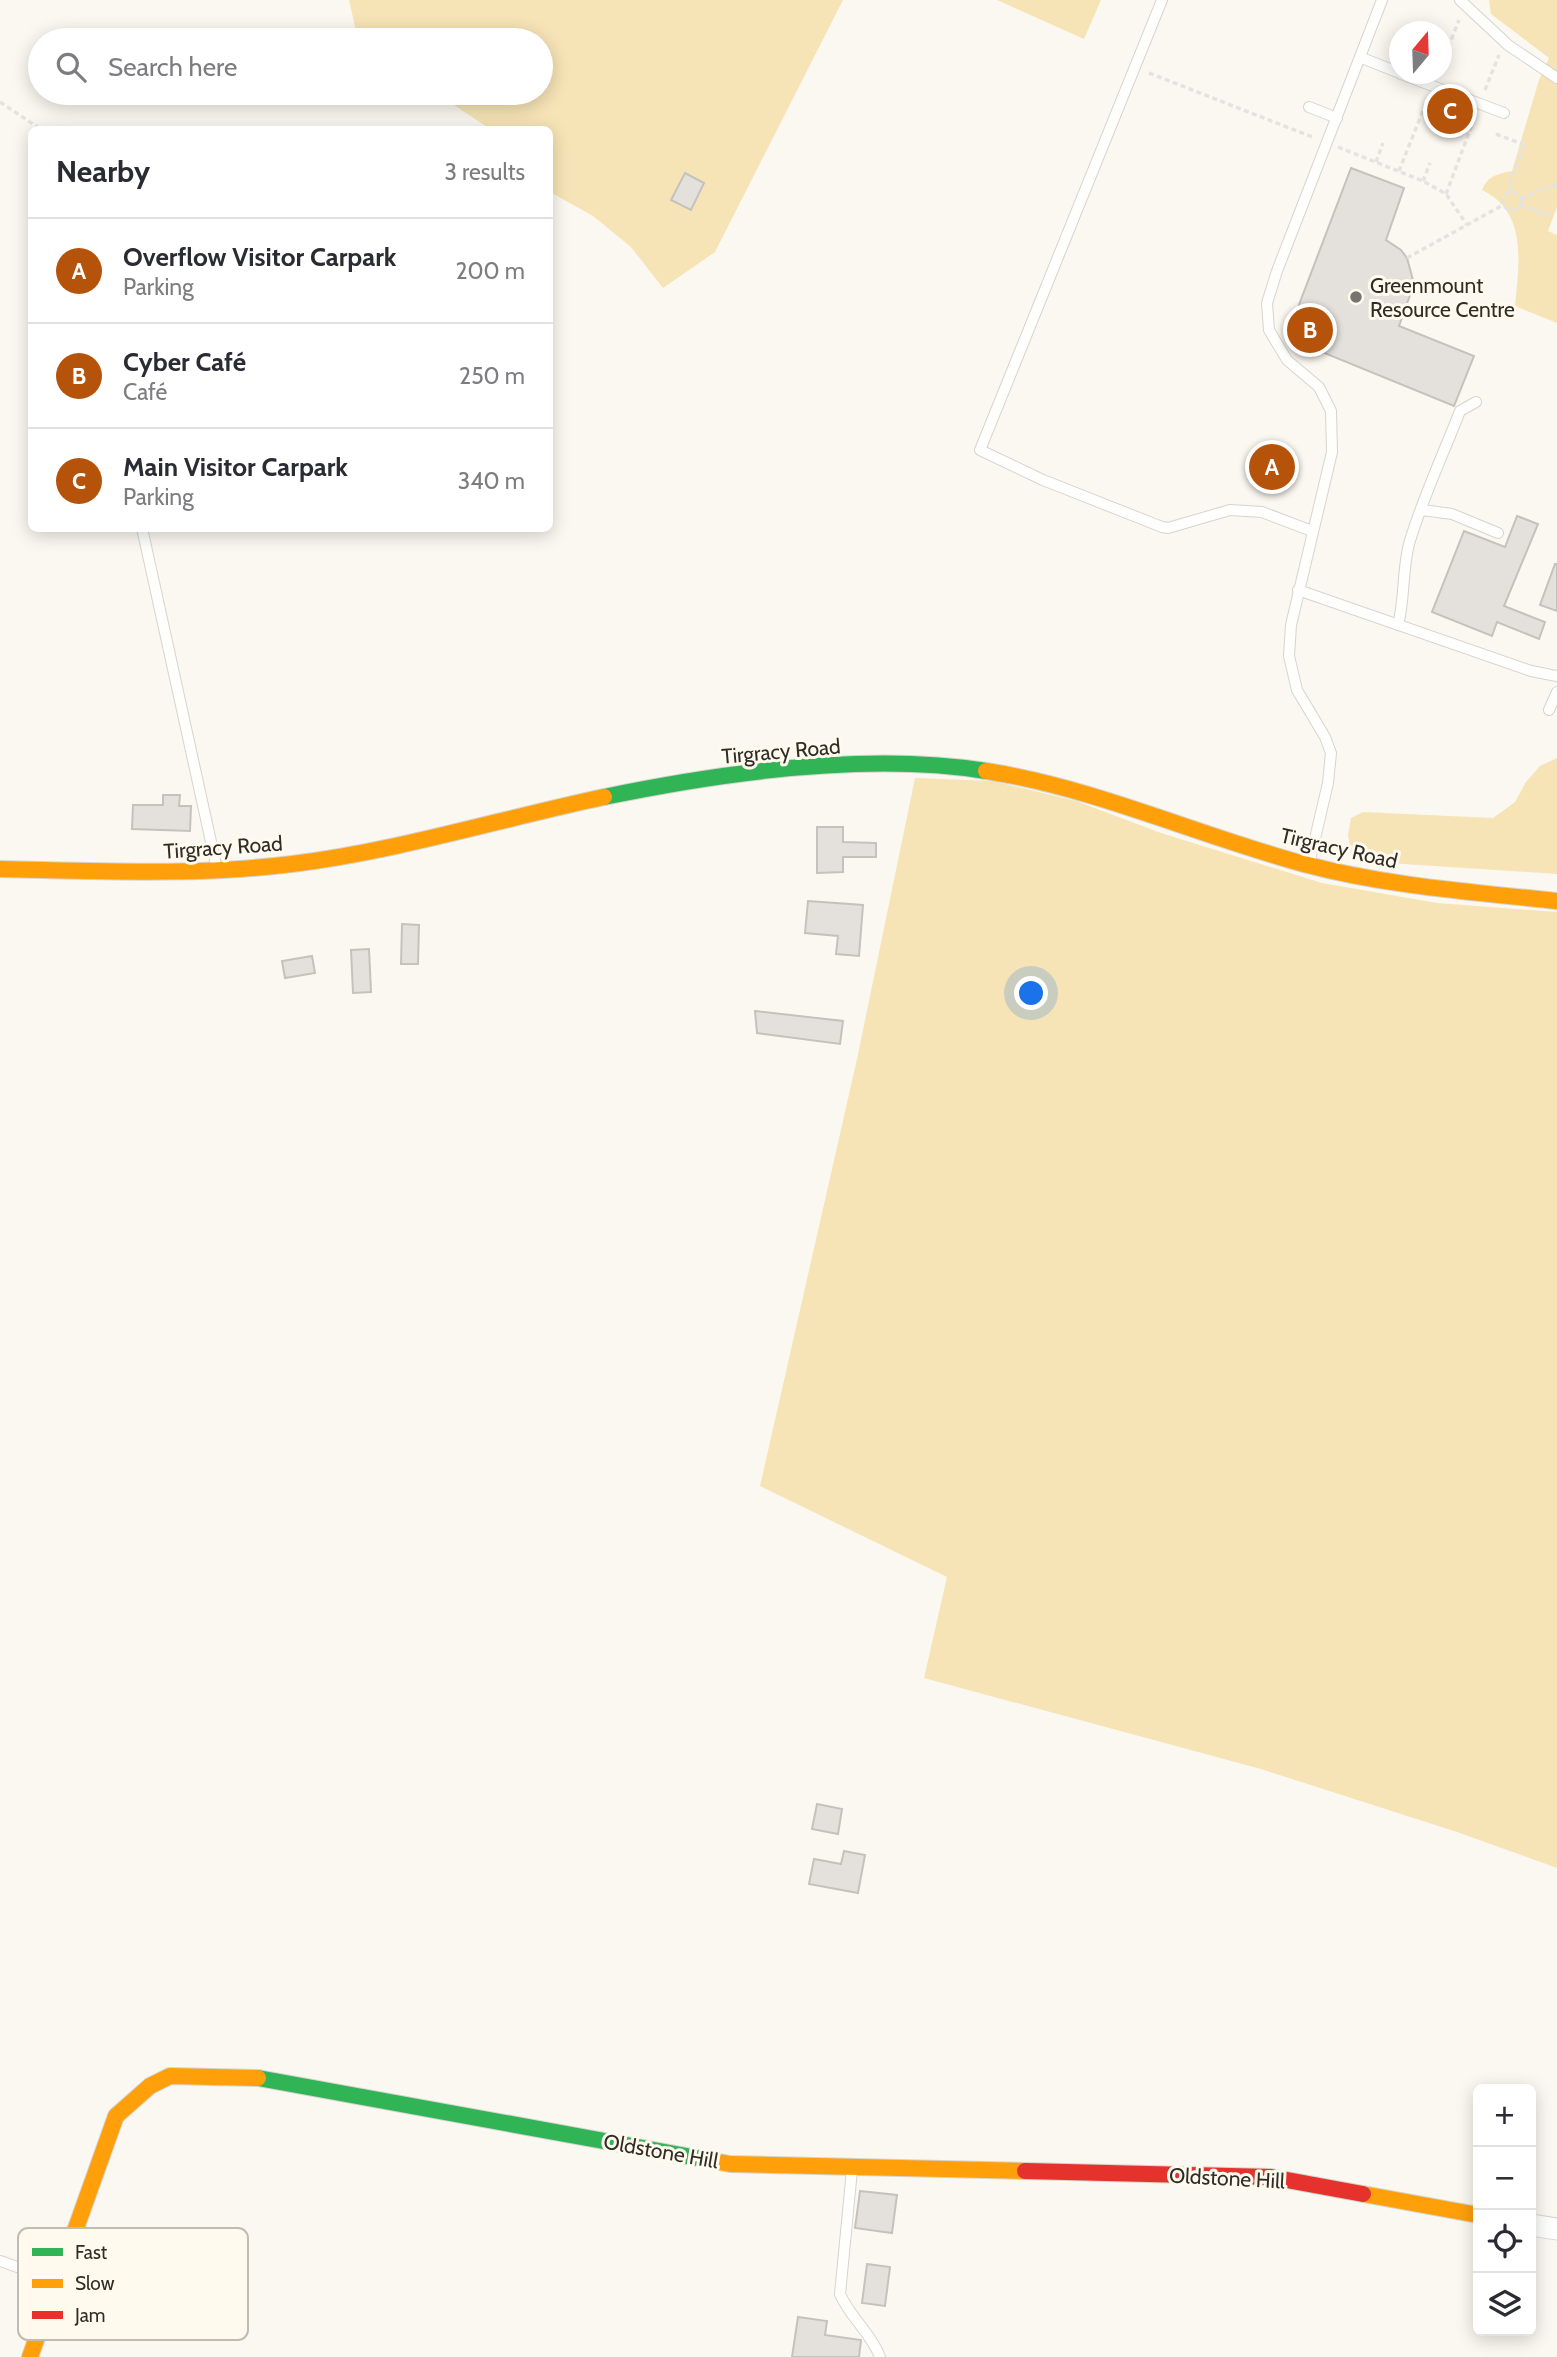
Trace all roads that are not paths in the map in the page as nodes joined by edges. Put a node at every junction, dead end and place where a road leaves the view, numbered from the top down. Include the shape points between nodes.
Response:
1 (1162, 0) edge
2 (1382, 0) edge
3 (1464, 4) edge
4 (1362, 58) junction
5 (1389, 69) edge
6 (1557, 78) edge
7 (1427, 84) edge
8 (1309, 107) dead end
9 (1504, 113) dead end
10 (1337, 118) junction
11 (1476, 402) dead end
12 (1422, 510) junction
13 (1312, 531) junction
14 (143, 532) edge
15 (1497, 533) dead end
16 (1298, 590) junction
17 (1398, 625) junction
18 (1557, 676) edge
19 (1557, 692) edge
20 (1549, 710) dead end
21 (1309, 865) junction
22 (0, 869) edge
23 (217, 872) junction
24 (1557, 901) edge
25 (852, 2166) junction
26 (1473, 2214) edge
27 (1536, 2226) edge
28 (76, 2228) edge
29 (1557, 2229) edge
30 (0, 2261) edge
31 (18, 2267) edge
32 (36, 2340) edge
33 (30, 2357) edge
34 (880, 2357) edge

1 - 13 lane via 979,450 1162,527 1230,510 1262,512
2 - 4 lane
3 - 6 lane via 1508,45
4 - 5 lane
4 - 10 lane
7 - 9 lane
8 - 10 lane
10 - 13 lane via 1267,303 1269,330 1287,360 1319,387 1331,411 1332,452
11 - 12 lane via 1460,411
12 - 15 lane via 1452,514
12 - 17 lane via 1407,555
13 - 16 lane
14 - 23 lane
16 - 17 lane
16 - 21 lane via 1289,656 1297,690 1331,753
17 - 18 lane
19 - 20 lane
21 - 23 street, Tirgracy Road via 1123,805 1007,775 947,766 895,765 772,769 335,857
21 - 24 street, Tirgracy Road via 1401,884
22 - 23 street, Tirgracy Road
25 - 26 street, Oldstone Hill via 1271,2177
25 - 28 street, Oldstone Hill via 730,2164 248,2076 170,2076 150,2086 116,2116
25 - 34 lane via 840,2294
27 - 29 street
30 - 31 lane
32 - 33 street, Oldstone Hill

